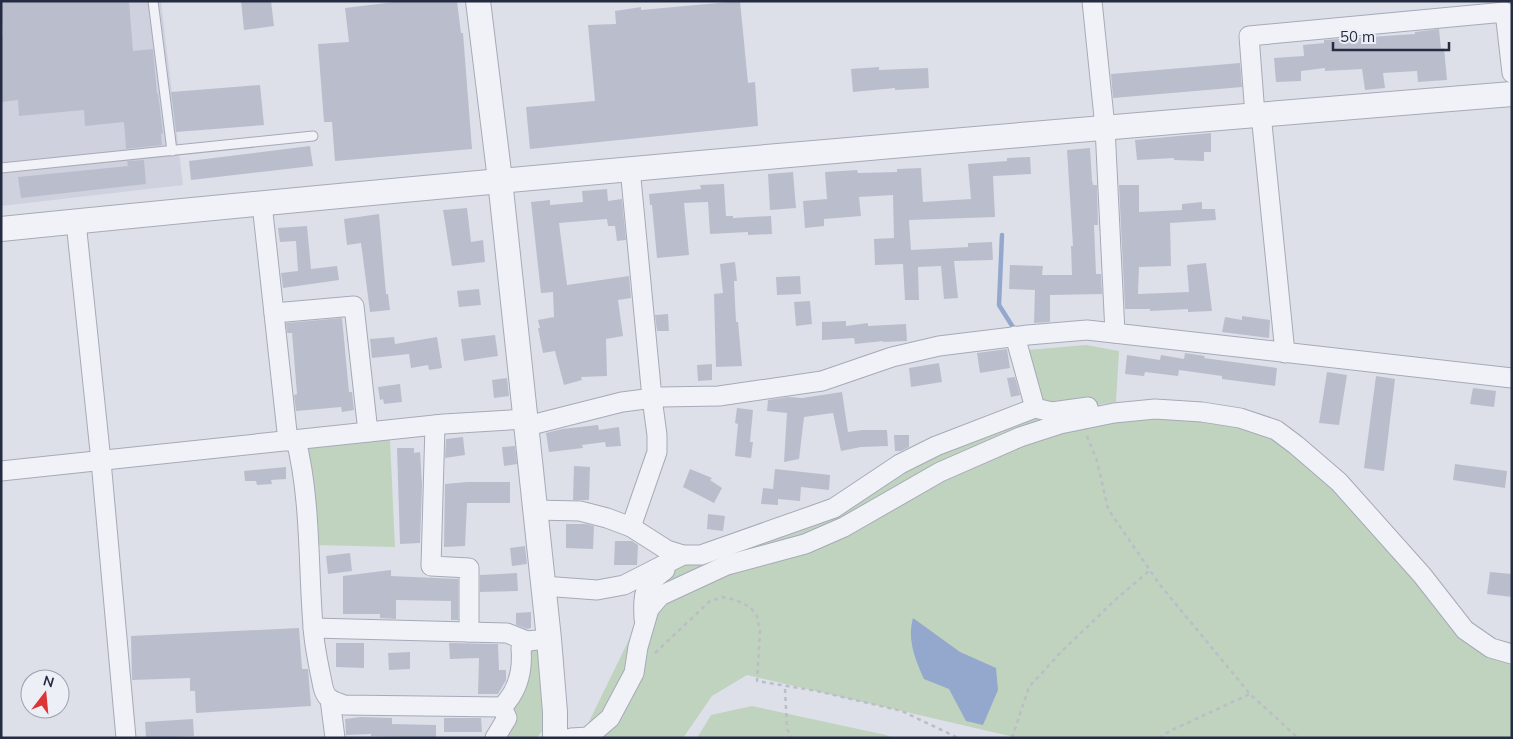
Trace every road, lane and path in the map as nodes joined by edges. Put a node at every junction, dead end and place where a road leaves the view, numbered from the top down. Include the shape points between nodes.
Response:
1 (153, 1) edge
2 (478, 1) edge
3 (1092, 1) edge
4 (1512, 73) edge
5 (1512, 94) edge
6 (1258, 115) junction
7 (1105, 127) junction
8 (313, 136) dead end
9 (172, 151) junction
10 (1, 168) edge
11 (630, 168) junction
12 (500, 180) junction
13 (262, 204) junction
14 (76, 222) junction
15 (1, 229) edge
16 (274, 313) junction
17 (1115, 333) junction
18 (1015, 336) junction
19 (1285, 353) junction
20 (1512, 378) edge
21 (652, 398) junction
22 (1035, 408) junction
23 (1155, 409) junction
24 (526, 422) junction
25 (434, 425) junction
26 (368, 432) junction
27 (1086, 434) dead end
28 (292, 440) junction
29 (101, 461) junction
30 (1, 471) edge
31 (535, 510) junction
32 (631, 527) junction
33 (683, 555) junction
34 (1150, 570) junction
35 (543, 586) junction
36 (644, 626) junction
37 (313, 628) junction
38 (469, 632) junction
39 (538, 640) junction
40 (654, 653) dead end
41 (1512, 654) edge
42 (785, 689) dead end
43 (1250, 694) junction
44 (330, 699) junction
45 (502, 707) junction
46 (126, 738) edge
47 (335, 738) edge
48 (495, 738) edge
49 (555, 738) edge
50 (571, 738) edge
51 (792, 738) edge
52 (958, 738) edge
53 (1012, 738) edge
54 (1159, 738) edge
55 (1298, 738) edge

1 - 9 lane
2 - 12 street
3 - 7 street
4 - 6 street via 1505,12 1248,36
5 - 6 street
6 - 7 street
6 - 19 street
7 - 11 street
7 - 17 street
8 - 9 lane
9 - 10 lane
11 - 12 street
11 - 21 street
12 - 13 street
12 - 24 street
13 - 14 street
13 - 16 street
14 - 15 street
14 - 29 street
16 - 26 street via 354,306
16 - 28 street
17 - 18 street via 1087,330
17 - 19 street
18 - 21 street via 939,346 892,357 822,381 719,396
18 - 22 street
19 - 20 street
21 - 24 street
21 - 32 street via 657,452
22 - 23 street via 1052,412 1102,407
22 - 33 street via 936,446 900,464 834,508 701,556
23 - 36 street via 1060,424 1020,437 940,472 844,527 805,544 728,565 685,583 660,596 649,609
23 - 41 street via 1240,418 1276,430 1339,482 1422,575 1464,630 1491,648
24 - 25 street
24 - 31 street
25 - 26 street
25 - 38 street via 431,566 469,568
26 - 28 street
27 - 34 path via 1097,461 1108,509
28 - 29 street
28 - 37 street via 300,456 310,554
29 - 30 street
29 - 46 street
31 - 32 street via 580,511
31 - 35 street
32 - 33 street via 667,550
33 - 35 street via 624,585 597,590
33 - 36 street via 649,582 643,598
34 - 43 path
34 - 53 path via 1062,651 1029,687
35 - 39 street
36 - 50 street via 634,673 610,718 588,737
37 - 38 street
37 - 44 street via 323,687
38 - 39 street via 507,632
39 - 45 street via 522,648 520,676 510,699
39 - 49 street via 555,712
40 - 52 path via 710,601 723,597 736,600 750,607 757,616 760,631 757,681 902,711
42 - 51 path via 787,728
43 - 54 path
43 - 55 path
44 - 45 street via 344,705
44 - 47 street
45 - 48 street via 507,718

